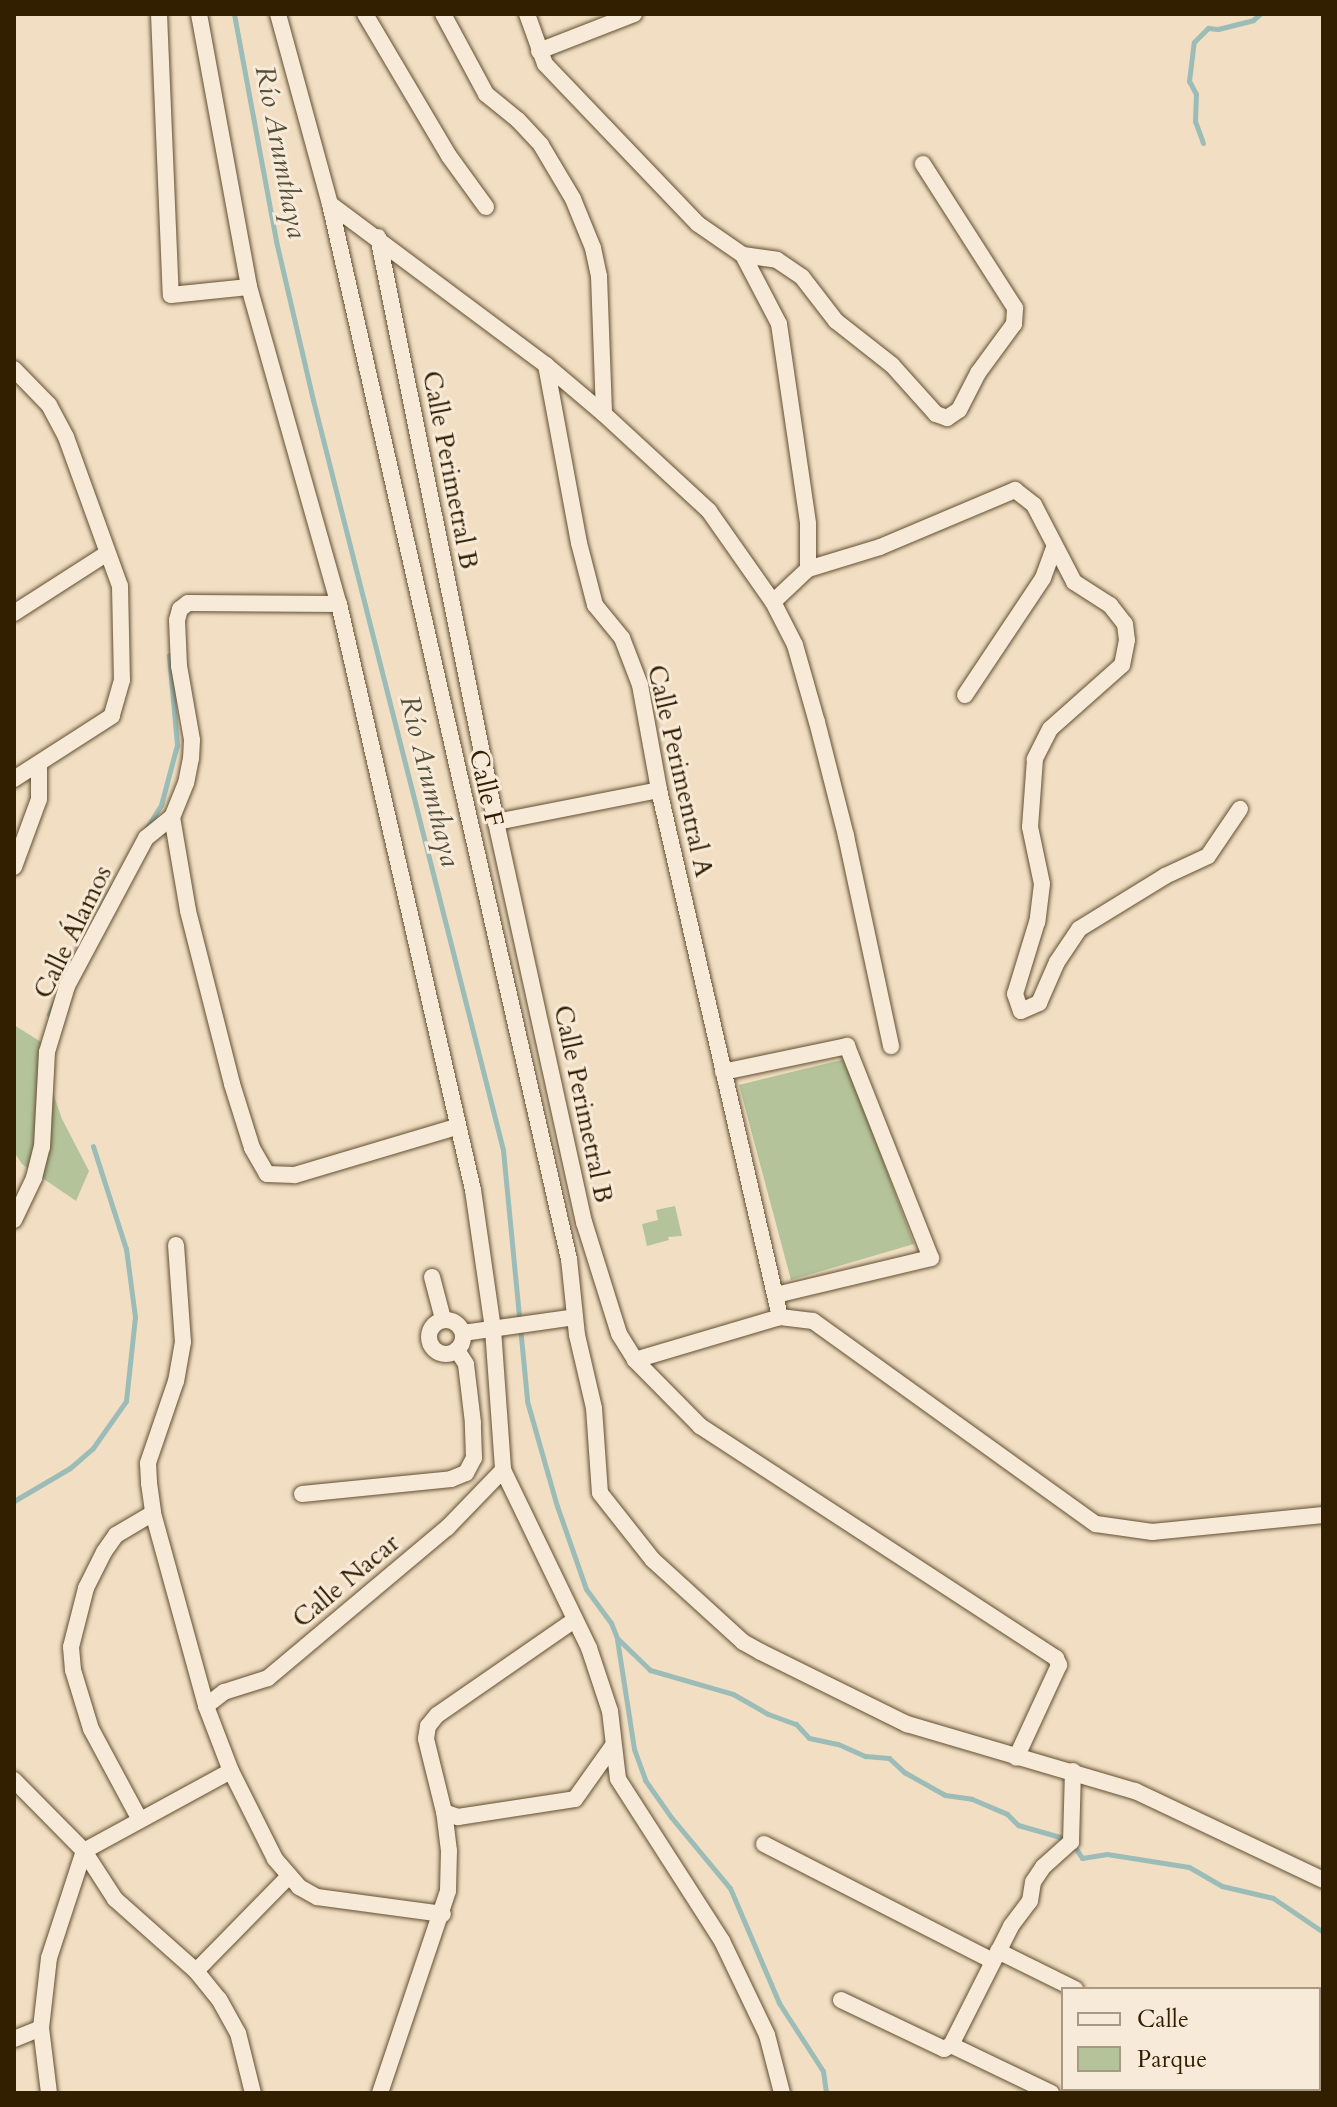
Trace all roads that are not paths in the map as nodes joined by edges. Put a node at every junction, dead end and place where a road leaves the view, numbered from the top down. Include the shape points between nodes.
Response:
1 (159, 14) edge
2 (199, 14) edge
3 (278, 14) edge
4 (365, 14) edge
5 (443, 14) edge
6 (527, 14) edge
7 (634, 14) edge
8 (539, 51) junction
9 (923, 164) dead end
10 (330, 204) junction
11 (486, 207) dead end
12 (378, 237) junction
13 (743, 255) junction
14 (249, 287) junction
15 (546, 365) junction
16 (17, 377) edge
17 (604, 414) junction
18 (1054, 548) junction
19 (106, 554) junction
20 (808, 569) junction
21 (773, 602) junction
22 (339, 604) junction
23 (14, 613) edge
24 (965, 695) dead end
25 (39, 765) junction
26 (14, 779) edge
27 (659, 790) junction
28 (1240, 809) dead end
29 (172, 817) junction
30 (496, 822) junction
31 (14, 867) edge
32 (891, 1046) dead end
33 (723, 1072) junction
34 (456, 1127) junction
35 (14, 1220) edge
36 (176, 1245) dead end
37 (432, 1277) dead end
38 (776, 1295) junction
39 (575, 1317) junction
40 (780, 1317) junction
41 (443, 1319) junction
42 (497, 1328) junction
43 (463, 1333) junction
44 (457, 1350) junction
45 (635, 1360) junction
46 (503, 1470) junction
47 (302, 1494) dead end
48 (153, 1513) junction
49 (1323, 1515) edge
50 (573, 1621) junction
51 (206, 1706) junction
52 (612, 1747) junction
53 (1016, 1758) junction
54 (231, 1771) junction
55 (1073, 1771) junction
56 (14, 1780) edge
57 (444, 1812) junction
58 (140, 1820) junction
59 (764, 1844) dead end
60 (84, 1851) junction
61 (289, 1876) junction
62 (1323, 1880) edge
63 (443, 1914) junction
64 (996, 1956) junction
65 (196, 1971) junction
66 (1070, 1987) edge
67 (841, 2000) dead end
68 (41, 2028) junction
69 (14, 2039) edge
70 (951, 2045) junction
71 (49, 2093) edge
72 (253, 2093) edge
73 (380, 2093) edge
74 (782, 2093) edge
75 (1051, 2093) edge

1 - 14 street via 171,295
2 - 14 street
3 - 10 street, Calle F
4 - 11 street via 449,156
5 - 17 street via 486,94 541,145 573,199 593,248 599,276
6 - 8 street
7 - 8 street
8 - 13 street via 570,93 698,224
9 - 13 street via 1015,308 1014,324 959,410 947,418 936,414 892,365 836,321 802,277 777,260
10 - 12 street
10 - 39 street, Calle F via 569,1259
12 - 15 street
12 - 30 street, Calle Perimetral B
13 - 20 street via 779,324 808,524
14 - 22 street
15 - 17 street
15 - 27 street, Calle Perimentral A via 595,605 622,638 640,685
16 - 19 street via 49,405 66,437
17 - 21 street via 709,511
18 - 20 street via 1034,505 1015,490 880,547
18 - 24 street via 1043,578
18 - 28 street via 1074,582 1118,615 1127,640 1122,665 1050,729 1035,759 1030,827 1042,884 1037,922 1015,994 1021,1011 1039,1003 1079,929 1208,856
19 - 23 street
19 - 25 street via 120,586 122,680 112,716
20 - 21 street
21 - 32 street via 795,645 817,722
22 - 29 street via 188,603 180,609 179,666 192,740 186,783
22 - 34 street
25 - 26 street
25 - 31 street via 39,799
27 - 30 street
27 - 33 street, Calle Perimentral A
29 - 34 street via 206,988 261,1168 278,1177 295,1175
29 - 35 street, Calle Álamos via 146,838 67,986 47,1052 42,1147
30 - 45 street, Calle Perimetral B via 584,1222 607,1303
33 - 38 street, Calle Perimentral A
33 - 38 street via 847,1046 931,1258
34 - 42 street via 473,1190
36 - 48 street via 183,1342 176,1381 148,1463
37 - 41 street
38 - 40 street, Calle Perimentral A
39 - 42 street
39 - 53 street, Calle F via 594,1408 600,1493 653,1560 743,1642 929,1732
40 - 45 street
40 - 49 street via 813,1321 830,1330 1096,1524 1152,1532
41 - 43 street via 459,1325
41 - 44 street via 430,1331 433,1348 449,1354
42 - 43 street
42 - 46 street
43 - 44 street
44 - 47 street via 466,1364 473,1423 474,1458 466,1473 451,1479
45 - 53 street, Calle Perimetral B via 700,1426 1056,1658 1059,1665
46 - 50 street
46 - 51 street, Calle Nacar via 447,1528 268,1678 224,1692
48 - 51 street
48 - 58 street via 116,1535 104,1552 86,1588 71,1647 91,1729
50 - 52 street via 589,1648 610,1711
50 - 57 street via 428,1726 426,1739
51 - 54 street
52 - 57 street via 575,1799 458,1817
52 - 74 street via 618,1779 690,1887 745,1986 767,2035
53 - 55 street, Calle F
54 - 58 street
54 - 61 street via 267,1845
55 - 62 street, Calle F via 1135,1791
55 - 64 street via 1071,1842 1033,1882 1030,1901
56 - 60 street
57 - 63 street via 449,1851
58 - 60 street
59 - 64 street
60 - 65 street via 115,1899
60 - 68 street via 49,1958
61 - 63 street via 317,1897
61 - 65 street
63 - 73 street
64 - 66 street
64 - 70 street
65 - 72 street via 238,2033
67 - 70 street via 944,2049
68 - 69 street
68 - 71 street
70 - 75 street

